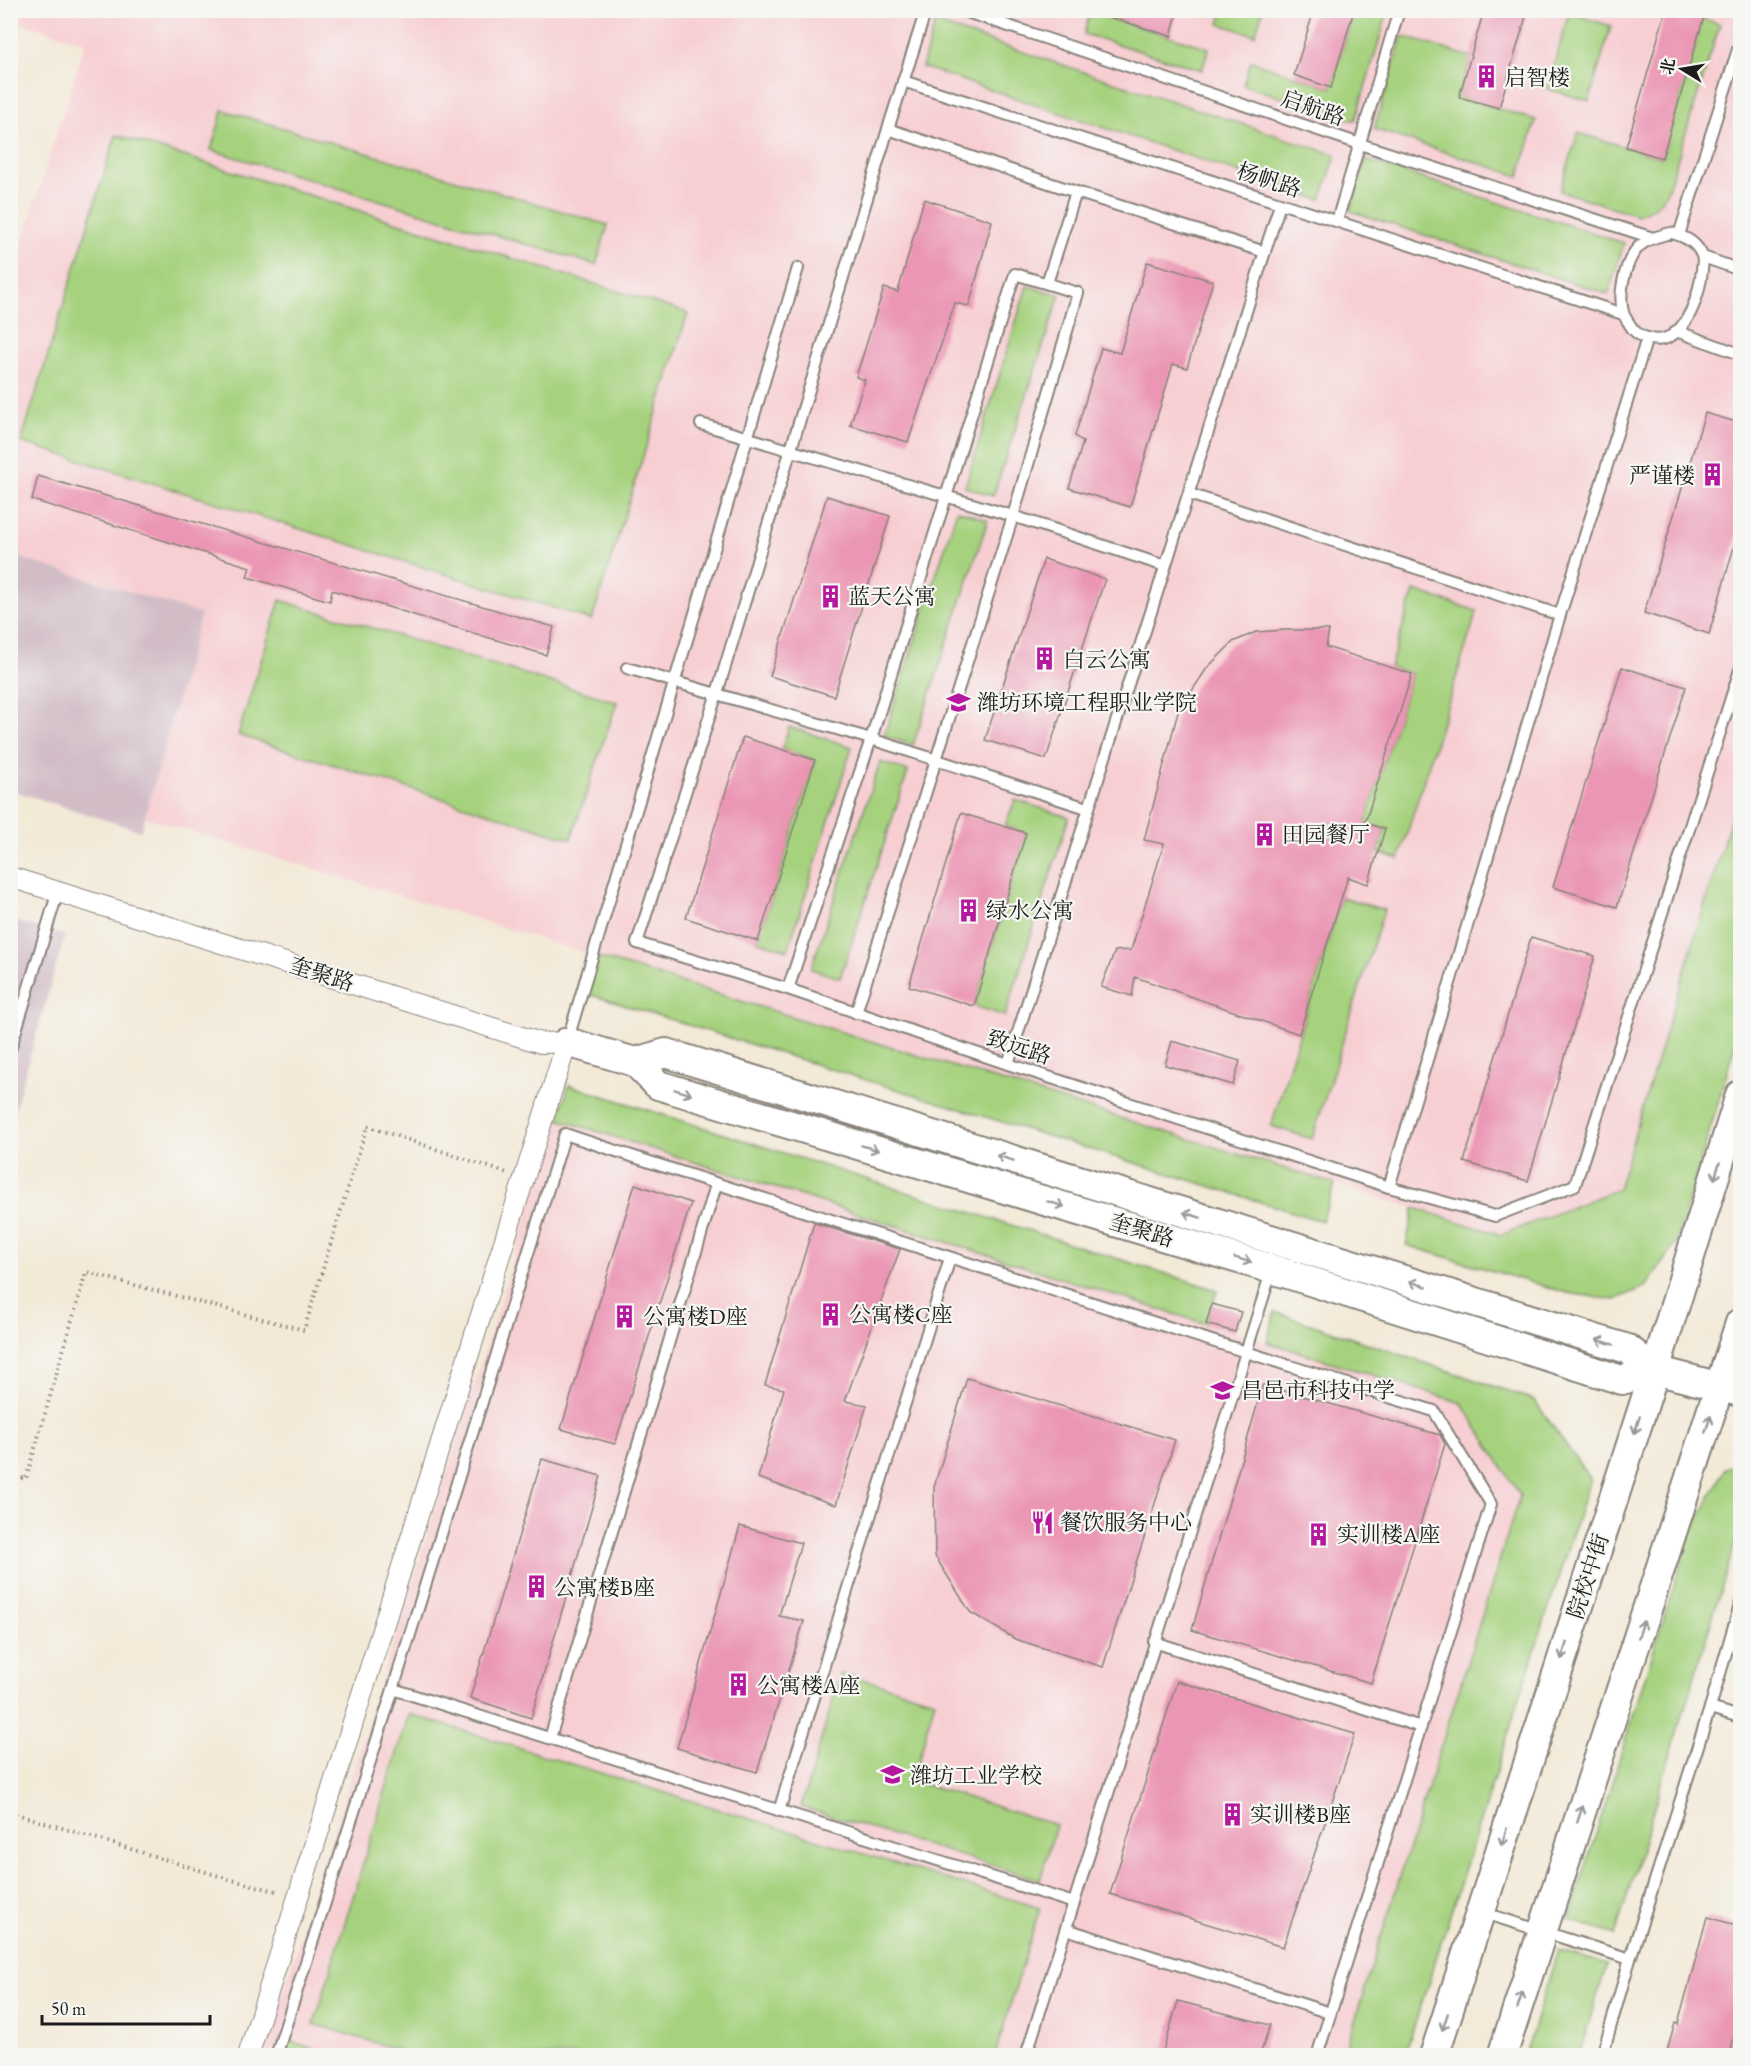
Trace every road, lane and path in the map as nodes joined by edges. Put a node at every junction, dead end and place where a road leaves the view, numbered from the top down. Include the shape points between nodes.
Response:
1 (926, 10) edge
2 (961, 10) edge
3 (1399, 10) edge
4 (1740, 43) edge
5 (903, 81) junction
6 (888, 129) junction
7 (1360, 144) junction
8 (1076, 192) junction
9 (1280, 204) junction
10 (1337, 222) junction
11 (1679, 235) junction
12 (1653, 238) junction
13 (1265, 252) junction
14 (1703, 257) junction
15 (798, 268) dead end
16 (1740, 270) edge
17 (1047, 283) junction
18 (1623, 314) junction
19 (1676, 332) junction
20 (1647, 338) junction
21 (1740, 354) edge
22 (701, 424) dead end
23 (748, 438) junction
24 (791, 452) junction
25 (1189, 494) junction
26 (946, 497) junction
27 (1013, 516) junction
28 (1165, 566) junction
29 (1560, 615) junction
30 (627, 668) dead end
31 (1740, 670) edge
32 (675, 682) junction
33 (717, 693) junction
34 (871, 739) junction
35 (935, 760) junction
36 (1087, 808) junction
37 (10, 877) edge
38 (58, 891) junction
39 (788, 989) junction
40 (856, 1012) junction
41 (567, 1042) junction
42 (10, 1050) edge
43 (635, 1062) junction
44 (1008, 1064) junction
45 (1740, 1095) edge
46 (525, 1178) junction
47 (716, 1185) junction
48 (1389, 1187) junction
49 (950, 1258) junction
50 (1272, 1269) junction
51 (1740, 1323) edge
52 (1245, 1353) junction
53 (1655, 1370) junction
54 (1730, 1389) edge
55 (10, 1475) edge
56 (1740, 1605) edge
57 (1154, 1642) junction
58 (393, 1689) junction
59 (1710, 1708) junction
60 (1740, 1717) edge
61 (1421, 1727) junction
62 (550, 1738) junction
63 (779, 1810) junction
64 (10, 1812) edge
65 (304, 1878) junction
66 (1074, 1903) junction
67 (1480, 1912) junction
68 (1066, 1929) junction
69 (1542, 1931) junction
70 (1630, 1959) junction
71 (1330, 2013) junction
72 (248, 2055) edge
73 (276, 2055) edge
74 (1026, 2055) edge
75 (1317, 2055) edge
76 (1434, 2055) edge
77 (1502, 2055) edge
78 (1602, 2055) edge

1 - 5 lane
2 - 7 lane, 启航路
3 - 7 lane
4 - 11 lane
5 - 6 lane
5 - 9 lane, 杨帆路
6 - 8 lane
6 - 24 lane
7 - 10 lane
7 - 12 lane, 启航路
8 - 13 lane
8 - 17 lane
9 - 10 lane, 杨帆路
9 - 13 lane
10 - 18 lane, 杨帆路
11 - 12 lane
11 - 14 lane
12 - 18 lane via 1643,243 1628,265
13 - 25 lane
14 - 16 lane
14 - 19 lane via 1696,304
15 - 23 lane
17 - 26 lane via 1015,274
17 - 27 lane via 1078,293
18 - 20 lane via 1632,329
19 - 20 lane via 1654,341
19 - 21 lane
20 - 29 lane
22 - 23 lane
23 - 24 lane
23 - 32 lane
24 - 26 lane
24 - 33 lane
25 - 28 lane
25 - 29 lane
26 - 27 lane
26 - 34 lane
27 - 28 lane
27 - 35 lane
28 - 36 lane
29 - 48 lane
30 - 32 lane
31 - 48 lane, 致远路 via 1575,1185 1495,1215
32 - 33 lane
32 - 41 lane
33 - 34 lane
33 - 39 lane, 致远路 via 637,944
34 - 35 lane
34 - 39 lane
35 - 36 lane
35 - 40 lane
36 - 44 lane
37 - 38 street, 奎聚路
38 - 41 street, 奎聚路 via 541,1043
38 - 42 lane
39 - 40 lane, 致远路
40 - 44 lane, 致远路
41 - 43 street, 奎聚路
41 - 46 street
43 -> 50 street, 奎聚路 via 658,1085
53 -> 43 street, 奎聚路 via 1628,1349 666,1053
44 - 48 lane, 致远路
45 -> 53 street, 院校中街
46 - 55 path via 367,1126 304,1330 86,1272 26,1479
46 - 65 street
47 - 49 lane
47 - 58 lane via 565,1134
47 - 62 lane
49 - 52 lane
49 - 63 lane
50 - 52 lane
50 - 53 street, 奎聚路 via 1622,1380
51 - 54 street
52 - 57 lane
52 - 61 lane via 1434,1411 1491,1504
53 - 54 street, 奎聚路
53 -> 67 street, 院校中街
69 -> 54 street
56 - 59 lane
57 - 61 lane
57 - 66 lane
58 - 62 lane
58 - 73 lane
59 - 60 lane
59 - 70 lane
61 - 71 lane
62 - 63 lane
63 - 66 lane
64 - 65 path via 282,1892
65 - 72 street
66 - 68 lane
67 - 69 lane
67 -> 76 street, 院校中街
68 - 71 lane
68 - 74 lane
69 - 70 lane
77 -> 69 street
70 - 78 lane
71 - 75 lane

